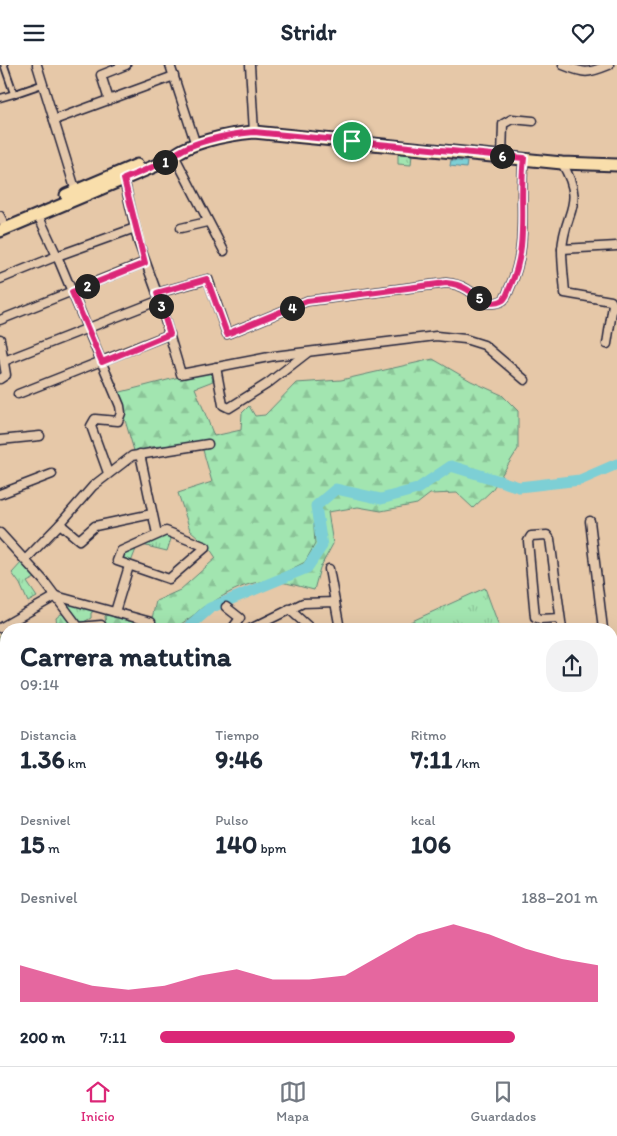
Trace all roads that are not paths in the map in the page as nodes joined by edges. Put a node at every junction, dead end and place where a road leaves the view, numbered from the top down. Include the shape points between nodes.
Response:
1 (4, 65) edge
2 (37, 65) edge
3 (126, 65) edge
4 (170, 65) edge
5 (250, 65) edge
6 (563, 65) edge
7 (609, 65) edge
8 (174, 76) junction
9 (43, 84) junction
10 (14, 93) junction
11 (0, 98) edge
12 (109, 100) junction
13 (54, 120) junction
14 (534, 121) dead end
15 (254, 132) junction
16 (196, 145) junction
17 (174, 155) junction
18 (502, 156) junction
19 (524, 158) junction
20 (562, 163) junction
21 (617, 165) edge
22 (124, 179) junction
23 (77, 194) junction
24 (38, 215) junction
25 (207, 222) junction
26 (1, 223) edge
27 (135, 228) junction
28 (180, 228) dead end
29 (617, 246) edge
30 (562, 249) junction
31 (224, 251) dead end
32 (57, 255) junction
33 (145, 263) junction
34 (0, 279) edge
35 (72, 292) junction
36 (158, 297) junction
37 (0, 320) edge
38 (87, 329) junction
39 (170, 334) junction
40 (0, 339) edge
41 (607, 344) dead end
42 (307, 353) junction
43 (4, 361) junction
44 (102, 362) junction
45 (216, 367) junction
46 (0, 379) edge
47 (525, 380) dead end
48 (18, 394) dead end
49 (40, 436) dead end
50 (0, 440) edge
51 (208, 444) dead end
52 (140, 454) junction
53 (108, 473) junction
54 (52, 474) dead end
55 (0, 494) edge
56 (152, 514) junction
57 (590, 521) dead end
58 (60, 524) junction
59 (0, 533) edge
60 (157, 534) junction
61 (25, 559) junction
62 (129, 566) junction
63 (329, 569) dead end
64 (56, 596) junction
65 (334, 602) junction
66 (226, 607) dead end
67 (289, 609) junction
68 (115, 612) junction
69 (560, 618) junction
70 (151, 622) dead end
71 (9, 623) edge
72 (76, 623) edge
73 (236, 623) edge
74 (261, 623) edge
75 (304, 623) edge
76 (339, 623) edge
77 (561, 623) edge
78 (602, 623) edge

1 - 10 street
2 - 9 street
3 - 12 street via 102,75
4 - 8 street
5 - 15 street
6 - 7 street via 590,73
8 - 12 street
8 - 16 street
9 - 10 street
9 - 13 street
10 - 11 street
12 - 13 street
13 - 23 street
14 - 18 street via 512,119 502,124
15 - 16 main road via 219,137
15 - 18 main road
16 - 17 main road
17 - 22 main road
17 - 23 main road via 165,154
17 - 25 street
18 - 19 main road
19 - 20 main road
19 - 36 street via 520,183 524,229 518,269 505,299 497,303 484,303 468,289 446,283 307,301 227,334 208,279
20 - 21 main road
20 - 30 street via 572,180 575,197
22 - 23 main road
22 - 27 street
23 - 24 main road
23 - 26 main road
24 - 26 main road
24 - 32 street
25 - 28 street
25 - 31 street
27 - 32 street
27 - 33 street
29 - 30 street
30 - 41 street via 565,293 611,301 613,305
32 - 34 street
32 - 35 street
33 - 35 street
33 - 36 street
35 - 37 street
35 - 38 street
36 - 38 street
36 - 39 street
38 - 43 street
38 - 44 street
39 - 44 street
39 - 45 street via 181,374
40 - 43 street
42 - 45 street
42 - 45 street via 229,408 223,405
42 - 47 street via 436,335 456,337 484,345
43 - 46 street via 6,376
44 - 48 street
44 - 53 street via 121,413 118,421 95,419 91,426
49 - 50 street
51 - 52 street
52 - 53 street
52 - 56 street
53 - 58 street
54 - 55 street
56 - 58 street via 93,527 79,541
56 - 60 street
57 - 78 street
58 - 61 street
59 - 61 street
60 - 62 street via 120,552 117,561
60 - 62 street via 167,531 206,547 169,579
61 - 64 street
62 - 68 street
63 - 65 street
64 - 68 street
64 - 71 street
64 - 72 street
65 - 67 street via 303,603
65 - 76 street
66 - 73 street via 240,618
67 - 74 street
67 - 75 street
68 - 70 street
69 - 69 street via 535,617 528,541 531,536 547,535 550,539
69 - 77 street

